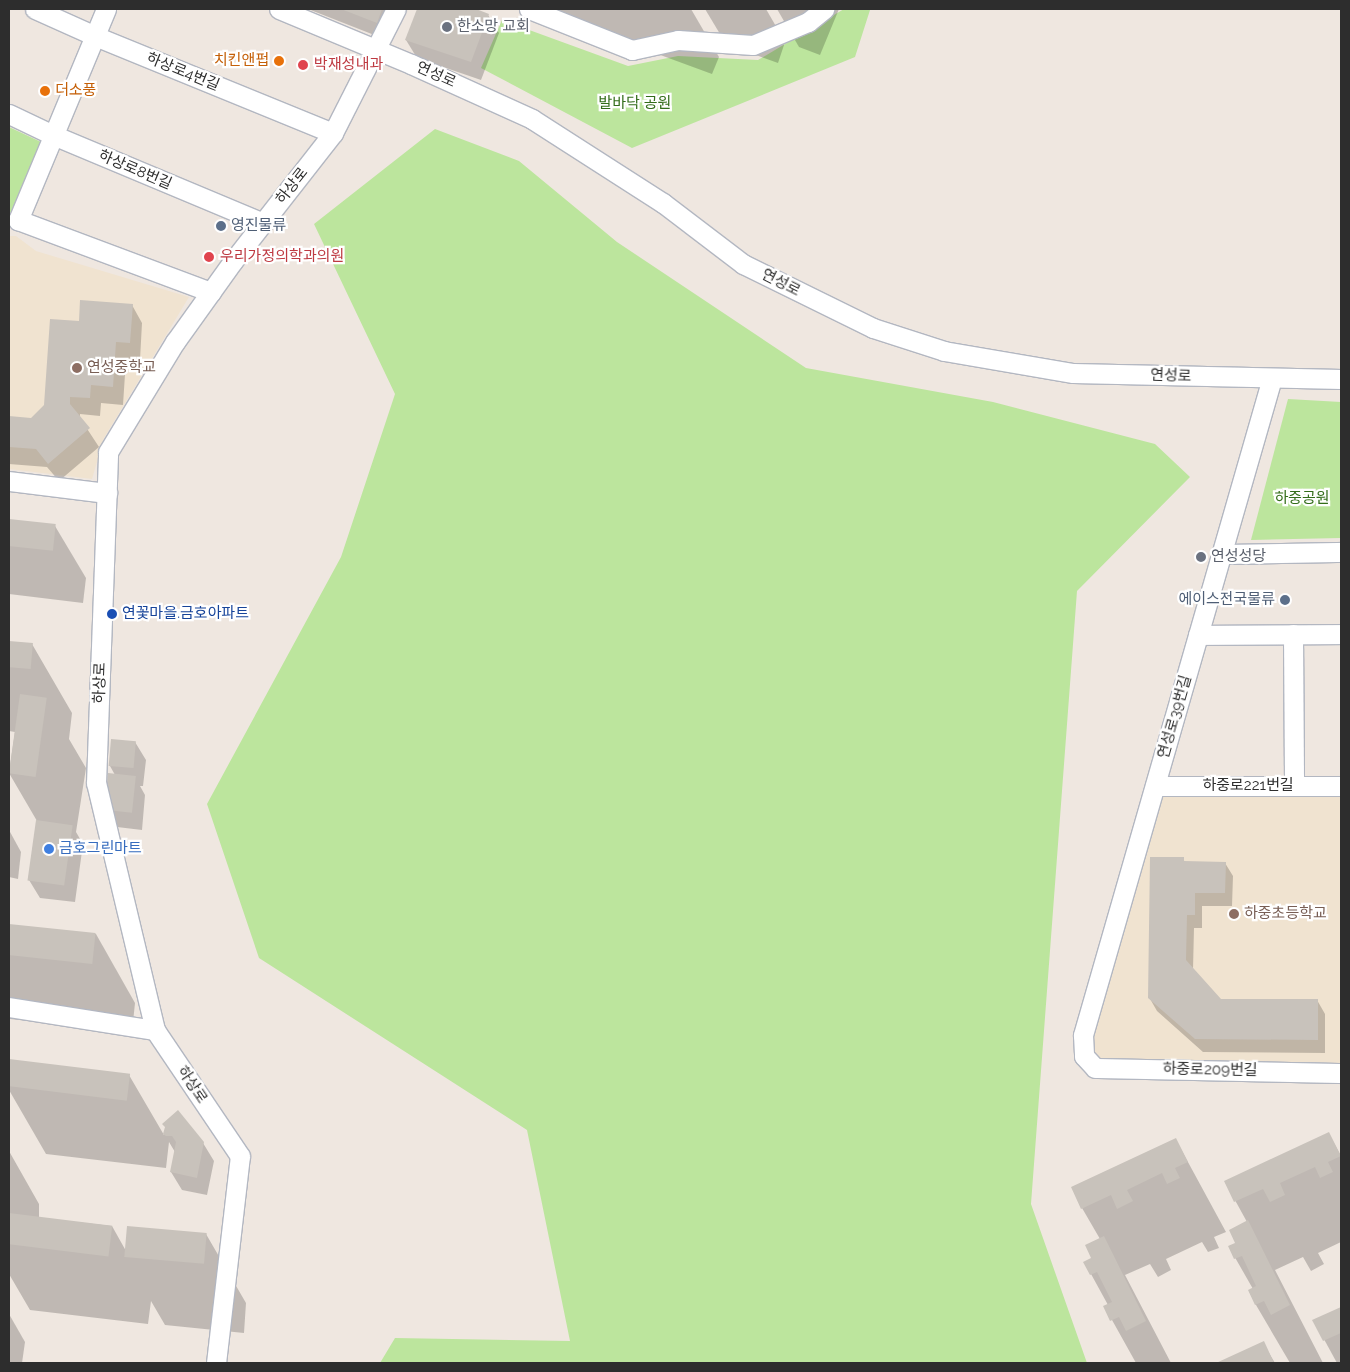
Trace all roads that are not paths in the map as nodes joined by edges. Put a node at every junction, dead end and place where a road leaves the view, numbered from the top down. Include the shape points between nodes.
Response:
1 (35, 9) edge
2 (106, 9) edge
3 (279, 9) edge
4 (396, 9) edge
5 (529, 9) edge
6 (824, 9) edge
7 (95, 36) junction
8 (373, 50) junction
9 (9, 114) edge
10 (333, 133) junction
11 (53, 135) junction
12 (13, 220) edge
13 (262, 224) junction
14 (211, 292) junction
15 (1272, 378) junction
16 (1341, 379) edge
17 (9, 481) edge
18 (107, 493) junction
19 (1341, 552) edge
20 (1221, 554) junction
21 (1293, 634) junction
22 (1341, 634) edge
23 (1198, 635) junction
24 (1155, 786) junction
25 (1294, 786) junction
26 (1341, 786) edge
27 (9, 1007) edge
28 (154, 1030) junction
29 (1084, 1056) joint
30 (1341, 1072) edge
31 (216, 1363) edge

1 - 7 street, 하상로4번길
2 - 7 street
3 - 8 street, 연성로
4 - 8 street, 하상로
5 - 6 street via 632,50 678,40 753,45 808,22
7 - 10 street, 하상로4번길
7 - 11 street
8 - 10 street, 하상로
8 - 15 street, 연성로 via 532,119 663,203 743,264 873,328 944,351 1073,373
9 - 11 street, 하상로8번길
10 - 13 street, 하상로
11 - 12 street
11 - 13 street, 하상로8번길
12 - 14 street
13 - 14 street, 하상로
14 - 18 street, 하상로 via 108,452
15 - 16 street, 연성로
15 - 20 street, 연성로39번길
17 - 18 street
18 - 28 street, 하상로 via 96,783
19 - 20 street
20 - 23 street, 연성로39번길
21 - 22 street
21 - 23 street
21 - 25 street
23 - 24 street, 연성로39번길
24 - 25 street, 하중로221번길
24 - 29 street, 연성로39번길 via 1084,1035
25 - 26 street, 하중로221번길
27 - 28 street
28 - 31 street, 하상로 via 240,1156
29 - 30 street, 하중로209번길 via 1095,1068

